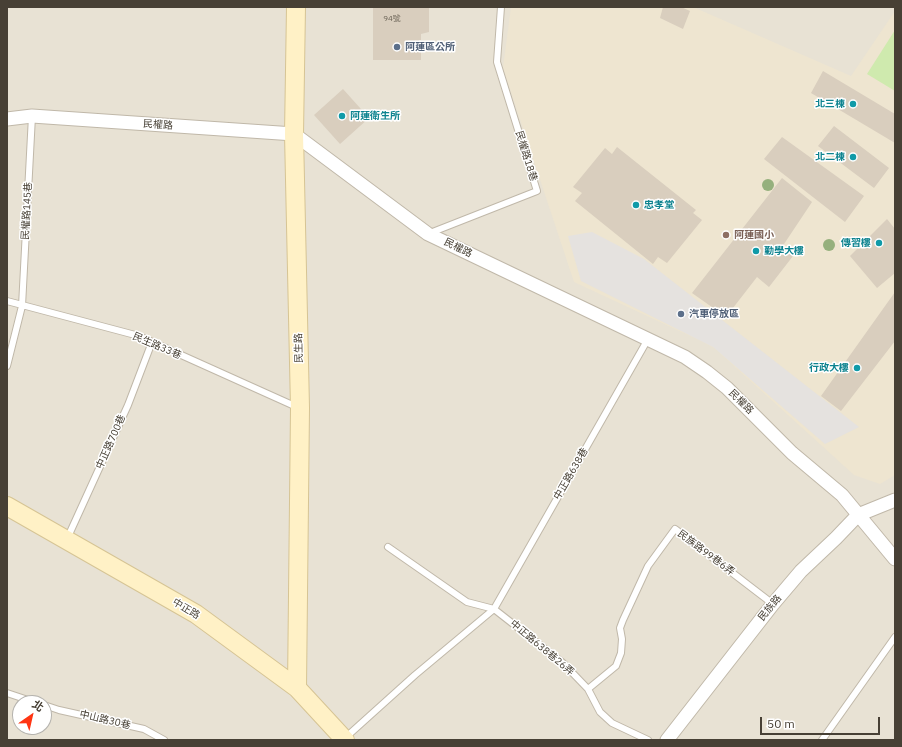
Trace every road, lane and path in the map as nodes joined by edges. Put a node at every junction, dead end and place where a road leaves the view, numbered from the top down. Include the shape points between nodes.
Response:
1 (296, 7) edge
2 (501, 7) edge
3 (32, 116) junction
4 (7, 119) edge
5 (294, 134) junction
6 (428, 234) junction
7 (7, 301) edge
8 (22, 306) junction
9 (648, 339) junction
10 (152, 342) junction
11 (7, 366) edge
12 (300, 408) junction
13 (895, 500) edge
14 (7, 506) edge
15 (858, 516) junction
16 (66, 540) junction
17 (388, 547) dead end
18 (895, 559) edge
19 (773, 604) junction
20 (494, 609) junction
21 (895, 638) edge
22 (297, 688) junction
23 (588, 689) junction
24 (52, 708) edge
25 (164, 740) edge
26 (344, 740) edge
27 (648, 740) edge
28 (667, 740) edge
29 (822, 740) edge

1 - 5 street, 民生路
2 - 6 lane, 民權路18巷 via 497,62 537,191
3 - 4 street, 民權路
3 - 5 street, 民權路
3 - 8 lane, 民權路145巷
5 - 6 street, 民權路
5 - 12 street, 民生路
6 - 9 street, 民權路
7 - 8 lane, 民生路33巷
8 - 10 lane, 民生路33巷 via 139,336
8 - 11 lane, 民權路145巷
9 - 15 street, 民權路 via 685,357 727,388 792,453 842,495
9 - 20 lane, 中正路638巷
10 - 12 lane, 民生路33巷
10 - 16 lane, 中正路700巷 via 128,405
12 - 22 street, 民生路
13 - 15 street, 民族路
14 - 16 street, 中正路
15 - 18 street, 民權路
15 - 19 street, 民族路 via 801,571
16 - 22 street, 中正路 via 196,614
17 - 20 lane via 467,602
19 - 23 lane, 民族路99巷6弄 via 676,529 648,566 623,620 620,628 621,653 616,666
19 - 28 street, 民族路
20 - 23 lane, 中正路638巷26弄 via 563,663
20 - 26 lane, 中正路638巷 via 415,675
21 - 29 lane
22 - 26 street, 中正路
23 - 27 lane, 中正路638巷26弄 via 600,712 612,723
24 - 25 lane, 中山路30巷 via 144,729

